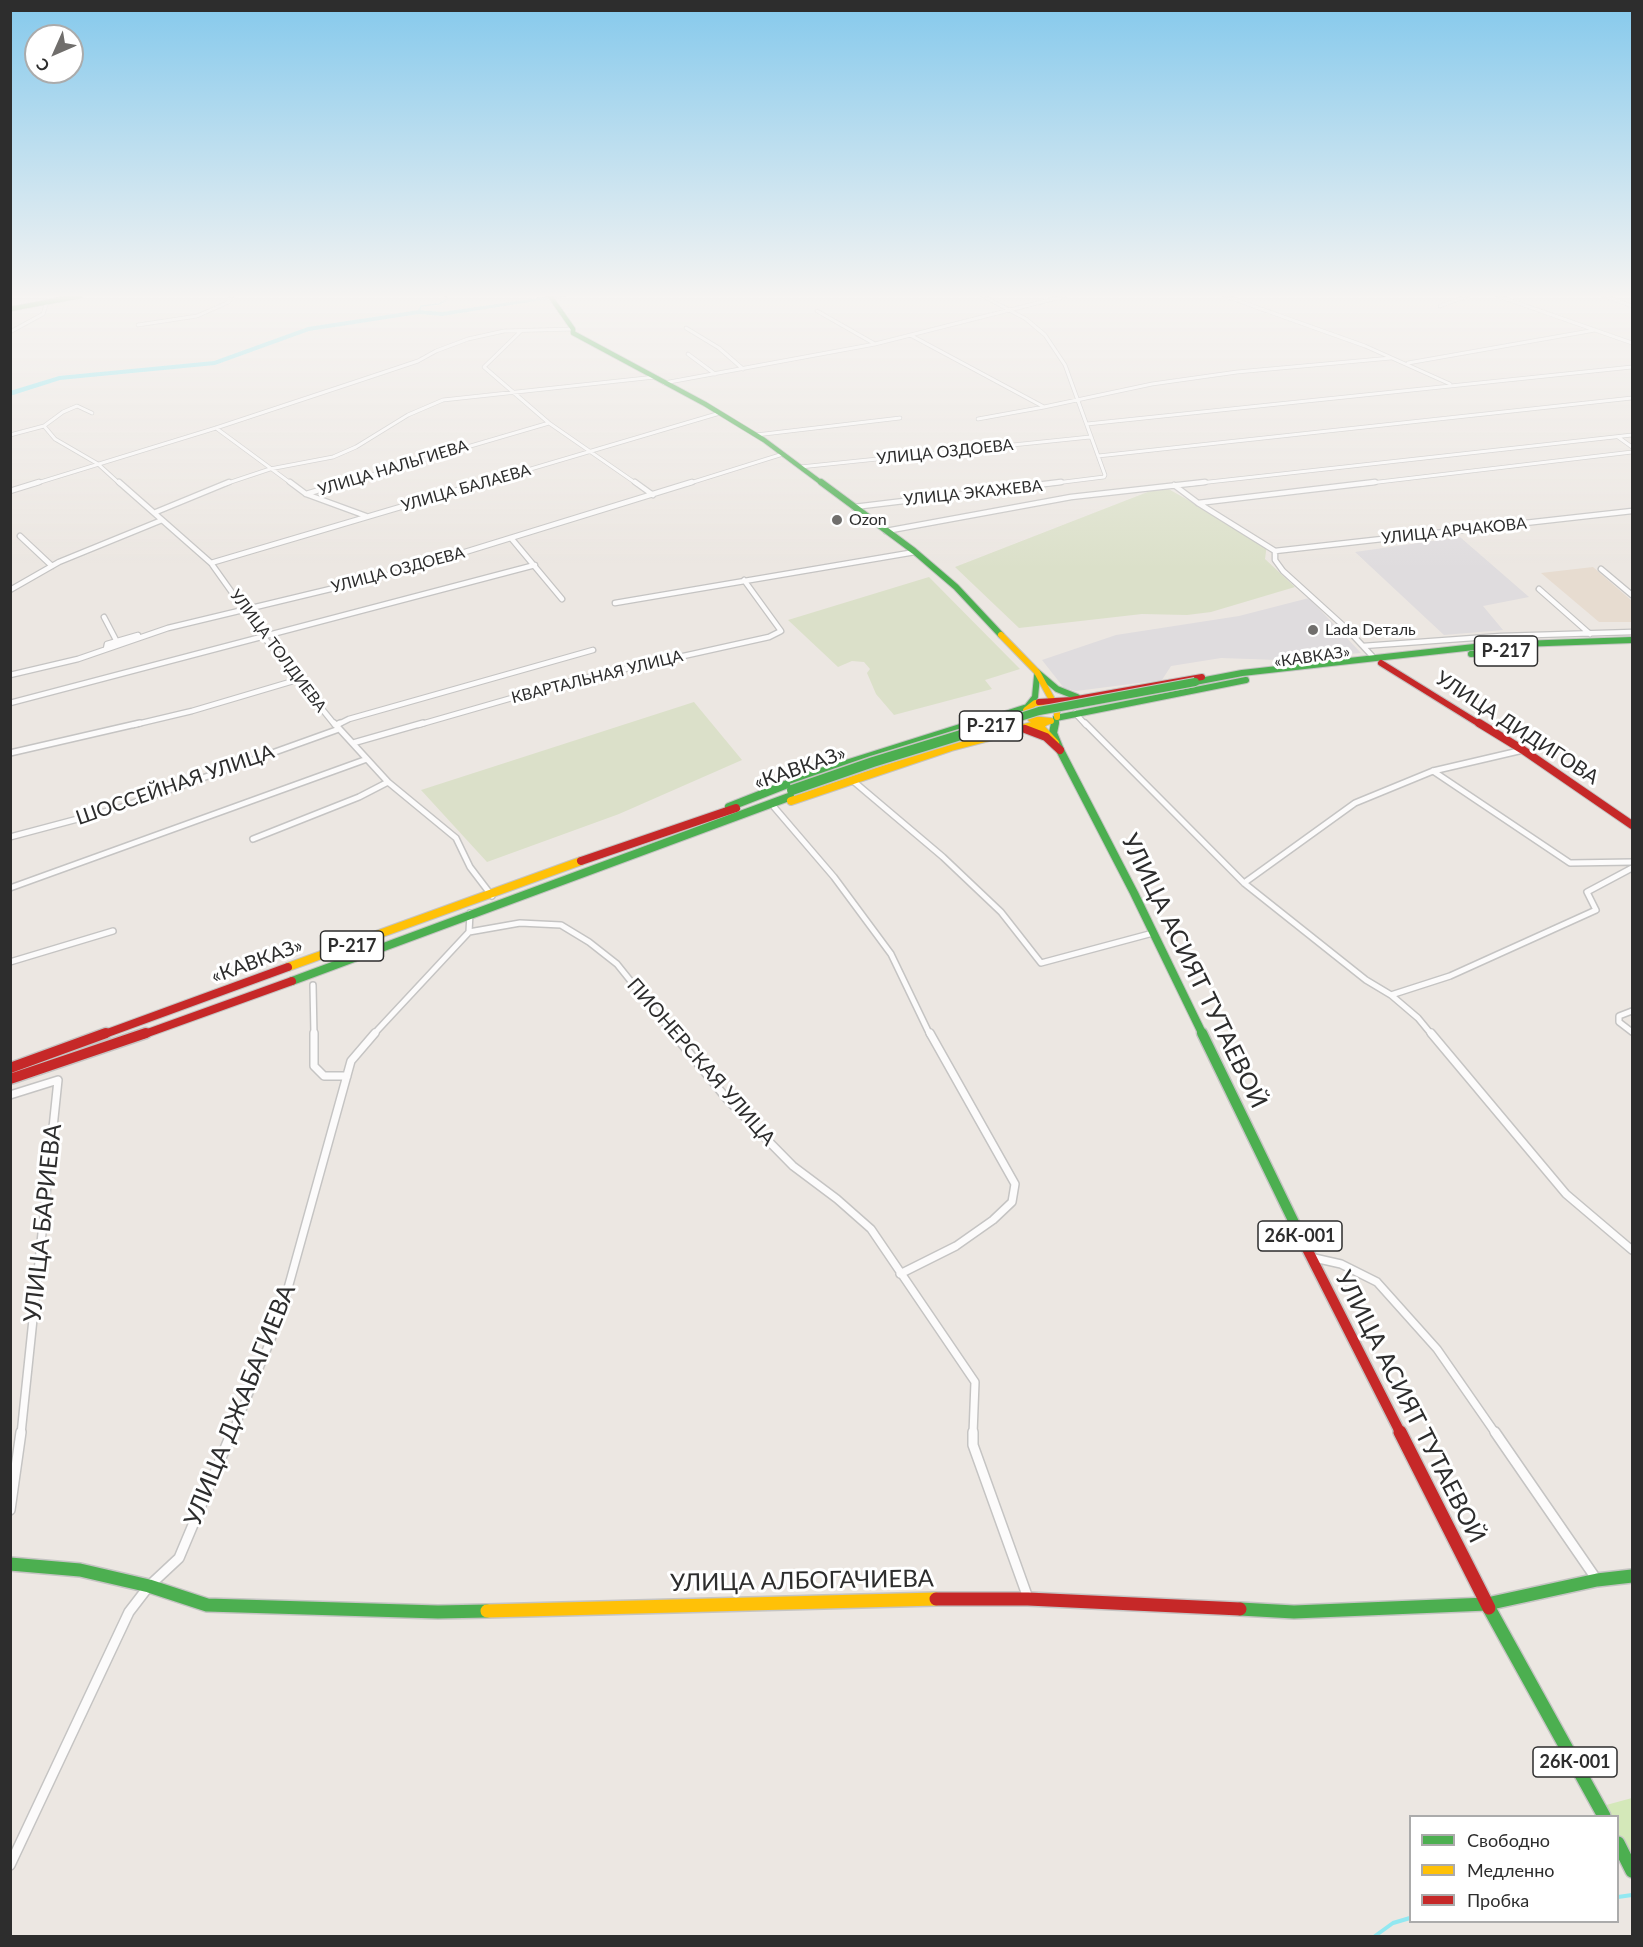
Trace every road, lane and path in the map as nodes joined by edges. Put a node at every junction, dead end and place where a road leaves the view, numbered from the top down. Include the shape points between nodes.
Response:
1 (340, 387) edge
2 (507, 387) edge
3 (567, 387) edge
4 (672, 387) edge
5 (1007, 387) edge
6 (1073, 387) edge
7 (1138, 387) edge
8 (1434, 387) edge
9 (512, 391) junction
10 (1632, 398) edge
11 (1077, 399) junction
12 (1044, 407) junction
13 (92, 413) dead end
14 (720, 413) junction
15 (900, 418) dead end
16 (978, 419) dead end
17 (549, 423) junction
18 (1087, 424) junction
19 (44, 426) junction
20 (216, 428) junction
21 (10, 435) edge
22 (756, 435) junction
23 (1632, 435) edge
24 (1618, 436) junction
25 (1090, 437) junction
26 (1632, 447) edge
27 (589, 452) junction
28 (1632, 452) edge
29 (783, 454) junction
30 (1098, 456) junction
31 (98, 464) junction
32 (800, 467) junction
33 (270, 470) junction
34 (1174, 484) junction
35 (10, 491) edge
36 (306, 494) junction
37 (653, 495) junction
38 (1198, 503) junction
39 (855, 507) junction
40 (1632, 511) edge
41 (156, 512) junction
42 (367, 516) junction
43 (162, 520) junction
44 (886, 531) junction
45 (20, 536) dead end
46 (511, 538) junction
47 (1275, 550) junction
48 (915, 552) junction
49 (211, 562) junction
50 (535, 565) junction
51 (52, 566) junction
52 (1601, 569) dead end
53 (744, 580) junction
54 (1539, 589) dead end
55 (10, 590) edge
56 (1632, 595) edge
57 (562, 598) dead end
58 (615, 603) dead end
59 (246, 609) junction
60 (104, 617) dead end
61 (168, 628) junction
62 (1632, 632) edge
63 (1591, 634) junction
64 (263, 636) junction
65 (116, 640) junction
66 (1632, 640) edge
67 (1363, 646) junction
68 (1632, 646) edge
69 (106, 649) junction
70 (593, 650) dead end
71 (1378, 660) junction
72 (1037, 672) junction
73 (10, 675) edge
74 (1244, 677) junction
75 (300, 679) junction
76 (1083, 698) junction
77 (10, 703) edge
78 (1028, 707) junction
79 (1075, 713) junction
80 (1048, 716) junction
81 (337, 727) junction
82 (1022, 728) junction
83 (353, 743) junction
84 (1060, 750) junction
85 (1522, 750) junction
86 (10, 753) edge
87 (367, 759) junction
88 (1433, 771) junction
89 (852, 780) junction
90 (388, 782) junction
91 (795, 792) junction
92 (774, 807) junction
93 (692, 823) junction
94 (1632, 825) edge
95 (685, 834) junction
96 (10, 837) edge
97 (253, 839) dead end
98 (1632, 862) edge
99 (1632, 868) edge
100 (1244, 883) junction
101 (10, 888) edge
102 (492, 896) junction
103 (470, 913) junction
104 (113, 931) dead end
105 (469, 932) junction
106 (1154, 933) junction
107 (10, 962) edge
108 (313, 985) dead end
109 (1391, 995) junction
110 (1632, 1011) edge
111 (1632, 1032) edge
112 (10, 1068) edge
113 (347, 1076) junction
114 (10, 1079) edge
115 (10, 1095) edge
116 (1632, 1250) edge
117 (1310, 1256) junction
118 (900, 1274) junction
119 (10, 1510) edge
120 (10, 1564) edge
121 (1632, 1576) edge
122 (1597, 1580) junction
123 (149, 1586) junction
124 (1028, 1599) junction
125 (1487, 1604) junction
126 (1603, 1815) edge
127 (1619, 1847) edge
128 (10, 1865) edge
129 (1632, 1871) edge

1 - 20 street
2 - 9 street
3 - 9 street
4 - 14 main road
5 - 12 street
6 - 11 street
7 - 11 street
8 - 18 street
9 - 17 street
9 - 33 street via 443,400 408,414 333,457
10 - 30 street
11 - 12 street
11 - 18 street
12 - 16 street
13 - 19 street via 77,406
14 - 22 main road
14 - 27 street, УЛИЦА БАЛАЕВА
15 - 22 street
17 - 27 street
17 - 36 street, УЛИЦА НАЛЬГИЕВА
18 - 25 street
19 - 21 street
19 - 31 street, УЛИЦА ТОЛДИЕВА via 55,439
20 - 31 street
20 - 33 street
22 - 29 main road
23 - 24 street
24 - 26 street
24 - 34 street
25 - 30 street
25 - 32 street, УЛИЦА ОЗДОЕВА
27 - 37 street
27 - 42 street, УЛИЦА БАЛАЕВА
28 - 38 street
29 - 32 main road
29 - 37 street, УЛИЦА ОЗДОЕВА
30 - 39 street, УЛИЦА ЭКАЖЕВА via 1105,474 1092,480
31 - 35 street
31 - 41 street, УЛИЦА ТОЛДИЕВА
32 - 39 main road
33 - 36 street
33 - 41 street
34 - 38 street
34 - 44 street via 1060,499
36 - 42 street
37 - 46 street, УЛИЦА ОЗДОЕВА
38 - 47 street
39 - 44 main road
40 - 47 street, УЛИЦА АРЧАКОВА
41 - 43 street, УЛИЦА ТОЛДИЕВА
42 - 49 street, УЛИЦА БАЛАЕВА
43 - 49 street, УЛИЦА ТОЛДИЕВА
43 - 51 street
44 - 48 main road
45 - 51 street
46 - 50 street
46 - 59 street, УЛИЦА ОЗДОЕВА via 397,573
47 - 67 street via 1275,560 1283,571
48 - 53 street
48 - 72 main road via 956,587
49 - 59 street, УЛИЦА ТОЛДИЕВА
50 - 57 street
50 - 64 street
51 - 55 street
52 - 56 street
53 - 58 street
53 - 83 street, КВАРТАЛЬНАЯ УЛИЦА via 781,631 769,637 571,681
54 - 63 street
59 - 61 street, УЛИЦА ОЗДОЕВА
59 - 64 street, УЛИЦА ТОЛДИЕВА
60 - 65 street
61 - 65 street
61 - 69 street, УЛИЦА ОЗДОЕВА
62 - 63 street
63 - 67 street
64 - 75 street, УЛИЦА ТОЛДИЕВА
64 - 77 street
65 - 69 street via 107,644
66 - 71 main road, «КАВКАЗ» / Р-217 via 1492,645
67 - 71 street
68 - 71 main road, «КАВКАЗ» / Р-217
69 - 73 street, УЛИЦА ОЗДОЕВА
70 - 81 street, ШОССЕЙНАЯ УЛИЦА via 349,719
71 - 74 main road, «КАВКАЗ» / Р-217
71 - 85 main road, УЛИЦА ДИДИГОВА
72 - 76 main road via 1057,689
72 - 78 main road via 1036,692
72 - 80 main road
74 - 76 main road via 1191,678
74 - 79 main road, «КАВКАЗ» / Р-217
74 - 91 main road, «КАВКАЗ» / Р-217 via 1045,716
75 - 81 street, УЛИЦА ТОЛДИЕВА
75 - 86 street via 192,711
76 - 80 main road
78 - 80 main road via 1026,713
78 - 80 main road via 1039,702
78 - 93 main road via 808,776
79 - 80 main road, «КАВКАЗ» / Р-217
79 - 100 street
80 - 82 main road
80 - 84 main road
80 - 84 main road, УЛИЦА АСИЯТ ТУТАЕВОЙ
81 - 83 street, УЛИЦА ТОЛДИЕВА
81 - 96 street, ШОССЕЙНАЯ УЛИЦА via 119,808
82 - 84 main road via 1046,737
82 - 89 main road, Р-217
83 - 87 street, УЛИЦА ТОЛДИЕВА
84 - 106 main road, УЛИЦА АСИЯТ ТУТАЕВОЙ / 26К-001
85 - 88 street
85 - 94 main road, УЛИЦА ДИДИГОВА
87 - 90 street, УЛИЦА ТОЛДИЕВА
87 - 101 street
88 - 98 street via 1570,863
88 - 100 street via 1355,803
89 - 92 main road, Р-217
89 - 106 street via 1001,912 1041,963
90 - 97 street
90 - 102 street, УЛИЦА ТОЛДИЕВА via 456,838 470,867
91 - 93 main road, «КАВКАЗ» / Р-217
91 - 95 main road, «КАВКАЗ» / Р-217
92 - 95 main road, Р-217
92 - 118 street via 834,877 891,954 932,1038 1015,1184 1012,1202 993,1220 956,1246
93 - 102 main road, «КАВКАЗ» / Р-217
95 - 103 main road, «КАВКАЗ» / Р-217
99 - 109 street via 1587,892 1596,910 1450,976
100 - 109 street via 1357,973
102 - 112 main road, «КАВКАЗ» / Р-217
103 - 105 street
103 - 114 main road, «КАВКАЗ» / Р-217 via 194,1017
104 - 107 street
105 - 113 street, УЛИЦА ДЖАБАГИЕВА via 351,1061
105 - 118 street, ПИОНЕРСКАЯ УЛИЦА via 520,922 561,925 617,964 727,1099 793,1166 871,1229
106 - 117 main road, УЛИЦА АСИЯТ ТУТАЕВОЙ / 26К-001
108 - 113 street via 314,1066 324,1076
109 - 116 street via 1418,1018 1566,1194
110 - 111 street via 1619,1016 1619,1022
113 - 123 street, УЛИЦА ДЖАБАГИЕВА via 280,1317 179,1558
115 - 119 street, УЛИЦА БАРИЕВА via 58,1080
117 - 122 street via 1341,1264 1377,1282 1437,1349
117 - 125 main road, УЛИЦА АСИЯТ ТУТАЕВОЙ / 26К-001
118 - 124 street, ПИОНЕРСКАЯ УЛИЦА via 975,1382 973,1445
120 - 123 main road, УЛИЦА АЛБОГАЧИЕВА via 80,1570
121 - 122 main road, УЛИЦА АЛБОГАЧИЕВА
122 - 125 main road, УЛИЦА АЛБОГАЧИЕВА
123 - 124 main road, УЛИЦА АЛБОГАЧИЕВА via 207,1605 438,1612
123 - 128 street, УЛИЦА ДЖАБАГИЕВА via 129,1612
124 - 125 main road, УЛИЦА АЛБОГАЧИЕВА via 1294,1612
125 - 126 main road, УЛИЦА АСИЯТ ТУТАЕВОЙ / 26К-001
127 - 129 main road

